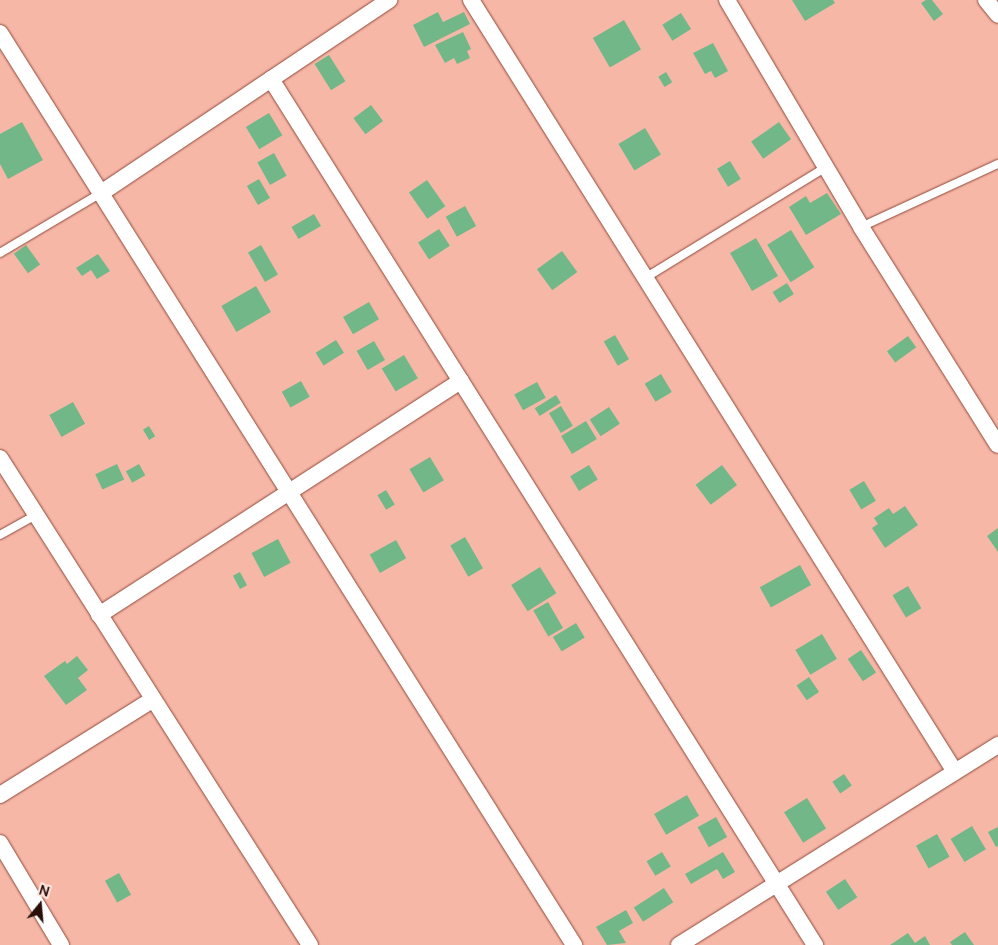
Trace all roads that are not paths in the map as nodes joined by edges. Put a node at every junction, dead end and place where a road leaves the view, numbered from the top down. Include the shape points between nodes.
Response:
1 (389, 0) edge
2 (470, 0) edge
3 (727, 0) edge
4 (986, 0) edge
5 (998, 15) edge
6 (0, 33) edge
7 (271, 79) junction
8 (998, 164) edge
9 (826, 167) junction
10 (101, 193) junction
11 (861, 227) junction
12 (0, 253) edge
13 (645, 278) junction
14 (461, 381) junction
15 (998, 445) edge
16 (0, 458) edge
17 (289, 492) junction
18 (36, 514) junction
19 (0, 536) edge
20 (99, 616) junction
21 (152, 700) junction
22 (998, 745) edge
23 (955, 772) junction
24 (0, 795) edge
25 (0, 843) edge
26 (777, 883) junction
27 (61, 945) edge
28 (310, 945) edge
29 (574, 945) edge
30 (679, 945) edge
31 (814, 945) edge

1 - 7 street
2 - 13 street
3 - 9 street
4 - 5 street
6 - 10 street
7 - 10 street
7 - 14 street
8 - 11 lane
9 - 11 street
9 - 13 lane
10 - 12 lane
10 - 17 street
11 - 15 street
13 - 23 street
14 - 17 street
14 - 26 street
16 - 18 street
17 - 20 street
17 - 29 street
18 - 19 lane
18 - 20 street
20 - 21 street
21 - 24 street
21 - 28 street
22 - 23 street
23 - 26 street
25 - 27 street
26 - 30 street
26 - 31 street

